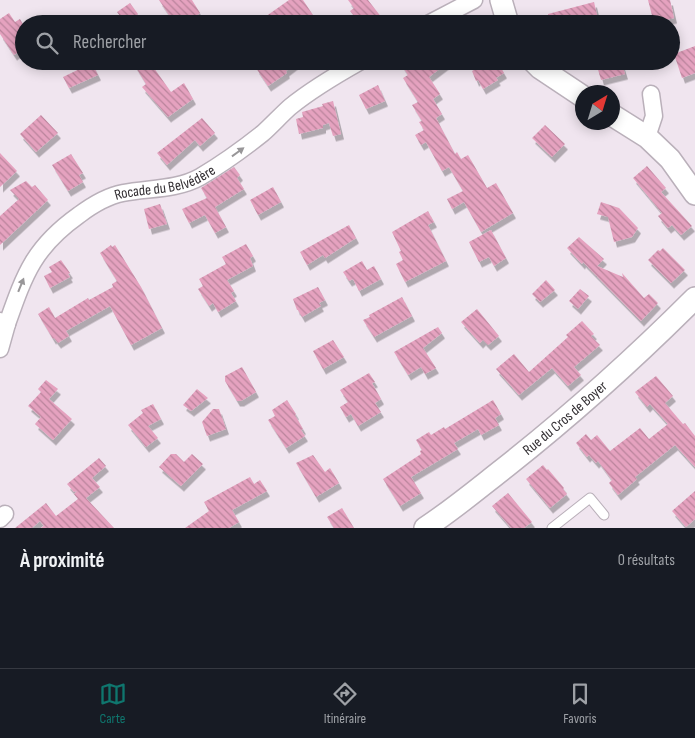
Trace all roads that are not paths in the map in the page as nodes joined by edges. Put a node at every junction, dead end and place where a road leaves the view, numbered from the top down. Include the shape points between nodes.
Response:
1 (474, 0) edge
2 (501, 0) edge
3 (445, 15) edge
4 (505, 15) edge
5 (345, 70) edge
6 (543, 70) edge
7 (575, 91) edge
8 (651, 94) dead end
9 (620, 120) edge
10 (647, 137) junction
11 (695, 194) edge
12 (695, 298) edge
13 (4, 322) edge
14 (0, 349) edge
15 (604, 515) dead end
16 (425, 528) edge
17 (552, 528) edge

1 - 3 street
2 - 4 street
13 -> 5 street, Rocade du Belvédère via 33,260 64,225 122,193 161,189 198,178 237,153 290,107
6 - 7 street
8 - 10 street via 654,116
9 - 10 street
10 - 11 street via 670,159
12 - 16 street, Rue du Cros de Boyer via 645,348 542,438
13 - 14 street, Rocade du Belvédère
15 - 17 lane via 590,498

